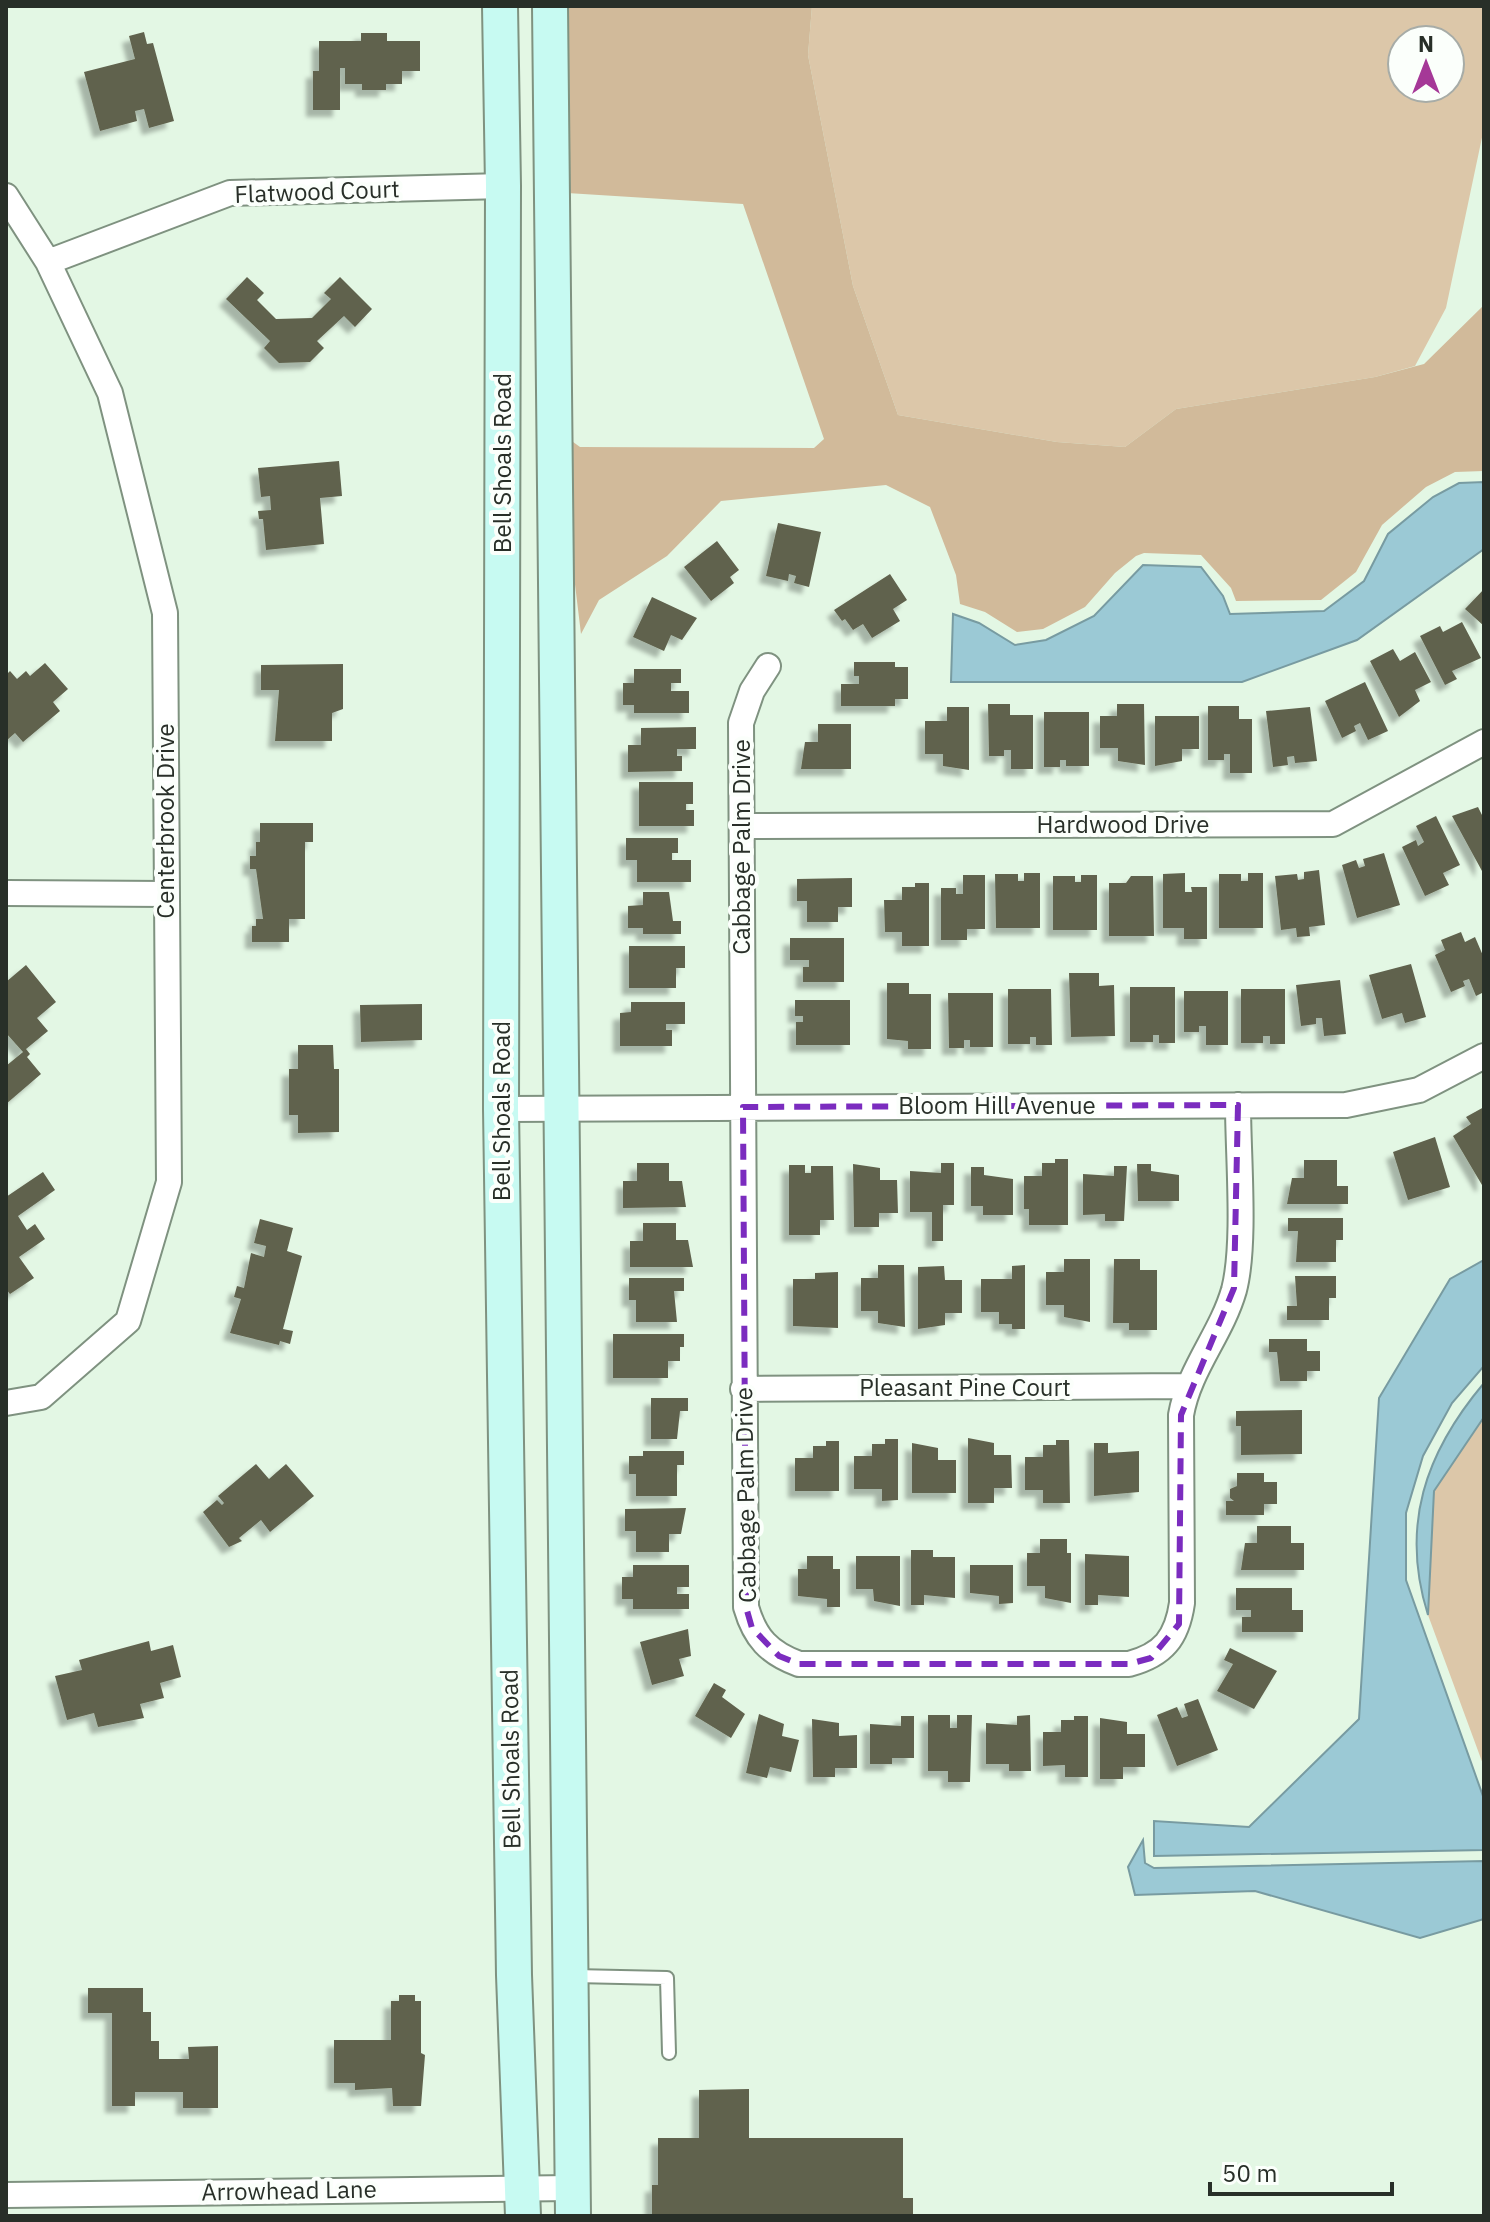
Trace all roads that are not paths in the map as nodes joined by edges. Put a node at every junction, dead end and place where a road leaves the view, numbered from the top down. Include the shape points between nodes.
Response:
1 (500, 6) edge
2 (550, 6) edge
3 (503, 186) junction
4 (6, 196) edge
5 (48, 262) junction
6 (768, 666) dead end
7 (1484, 742) edge
8 (742, 826) junction
9 (6, 893) edge
10 (166, 894) junction
11 (1484, 1056) edge
12 (1238, 1105) junction
13 (743, 1107) junction
14 (501, 1109) junction
15 (561, 1109) junction
16 (1186, 1386) junction
17 (743, 1389) junction
18 (6, 1403) edge
19 (570, 1976) junction
20 (669, 2053) dead end
21 (6, 2195) edge
22 (522, 2202) edge
23 (572, 2202) edge

1 - 3 main road, Bell Shoals Road
2 - 15 main road
3 - 5 street, Flatwood Court via 230,193
3 - 14 main road, Bell Shoals Road
4 - 5 street, Centerbrook Drive
5 - 10 street, Centerbrook Drive via 110,393 165,613
6 - 8 street, Cabbage Palm Drive via 741,723
7 - 8 street, Hardwood Drive via 1333,824
8 - 13 street, Cabbage Palm Drive
9 - 10 street
10 - 18 street, Centerbrook Drive via 169,1182 128,1321 41,1397
11 - 12 street, Bloom Hill Avenue via 1419,1090 1346,1105
12 - 13 street, Bloom Hill Avenue
12 - 16 street, Cabbage Palm Drive via 1239,1251 1234,1288 1224,1318
13 - 15 street, Bloom Hill Avenue
13 - 17 street, Cabbage Palm Drive
14 - 15 street, Bloom Hill Avenue
14 - 22 main road, Bell Shoals Road
15 - 19 main road
16 - 17 street, Pleasant Pine Court
16 - 17 street, Cabbage Palm Drive via 1181,1415 1179,1624 1168,1645 1151,1658 1129,1664 799,1664 779,1656 752,1628 746,1607
19 - 20 lane via 667,1978
19 - 23 main road
21 - 22 street, Arrowhead Lane
22 - 23 street, Arrowhead Lane

